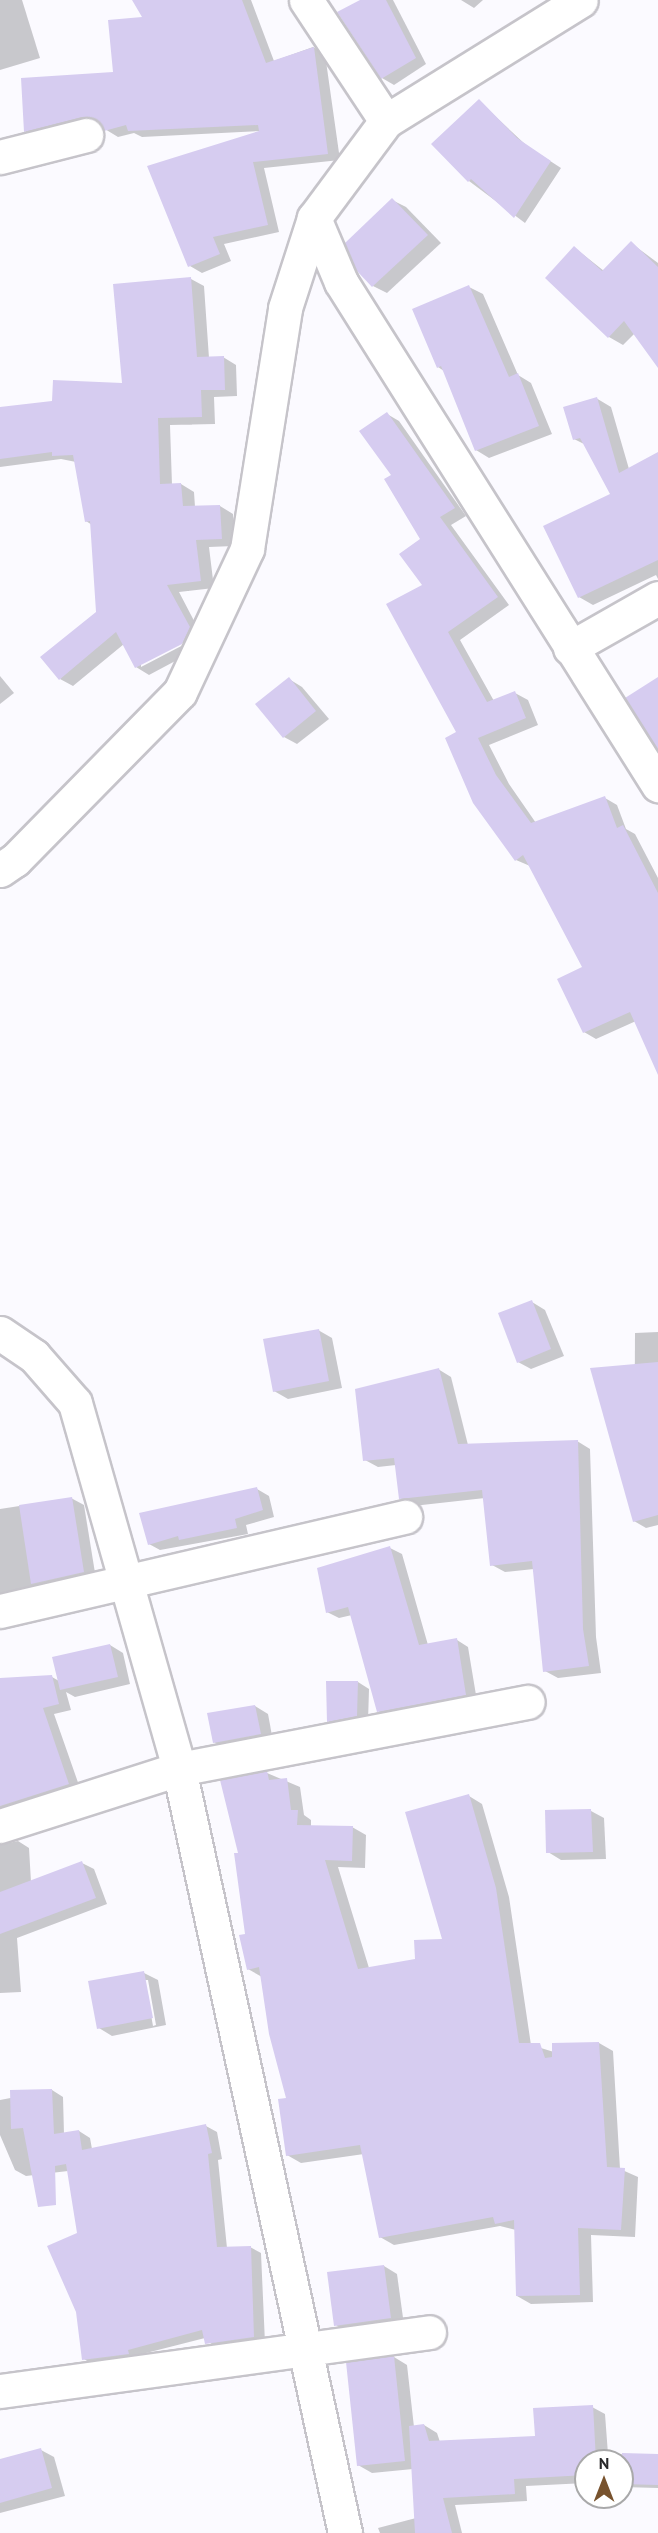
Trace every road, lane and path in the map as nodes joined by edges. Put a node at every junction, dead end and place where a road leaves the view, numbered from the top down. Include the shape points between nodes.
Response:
1 (306, 0) edge
2 (581, 0) edge
3 (386, 121) junction
4 (86, 135) dead end
5 (0, 157) edge
6 (314, 219) junction
7 (658, 598) edge
8 (570, 648) junction
9 (658, 785) edge
10 (0, 870) edge
11 (0, 1334) edge
12 (405, 1517) dead end
13 (126, 1582) junction
14 (0, 1611) edge
15 (528, 1702) dead end
16 (179, 1769) junction
17 (0, 1826) edge
18 (429, 2332) dead end
19 (304, 2349) junction
20 (0, 2391) edge
21 (345, 2533) edge

1 - 3 street
2 - 3 street
3 - 6 street
4 - 5 street
6 - 8 street via 341,282
6 - 10 street via 285,308 247,549 180,692 15,860
7 - 8 street
8 - 9 street
11 - 13 street via 34,1356 75,1403
12 - 13 street
13 - 14 street
13 - 16 street
15 - 16 street
16 - 17 street
16 - 19 street
18 - 19 street
19 - 20 street
19 - 21 street

